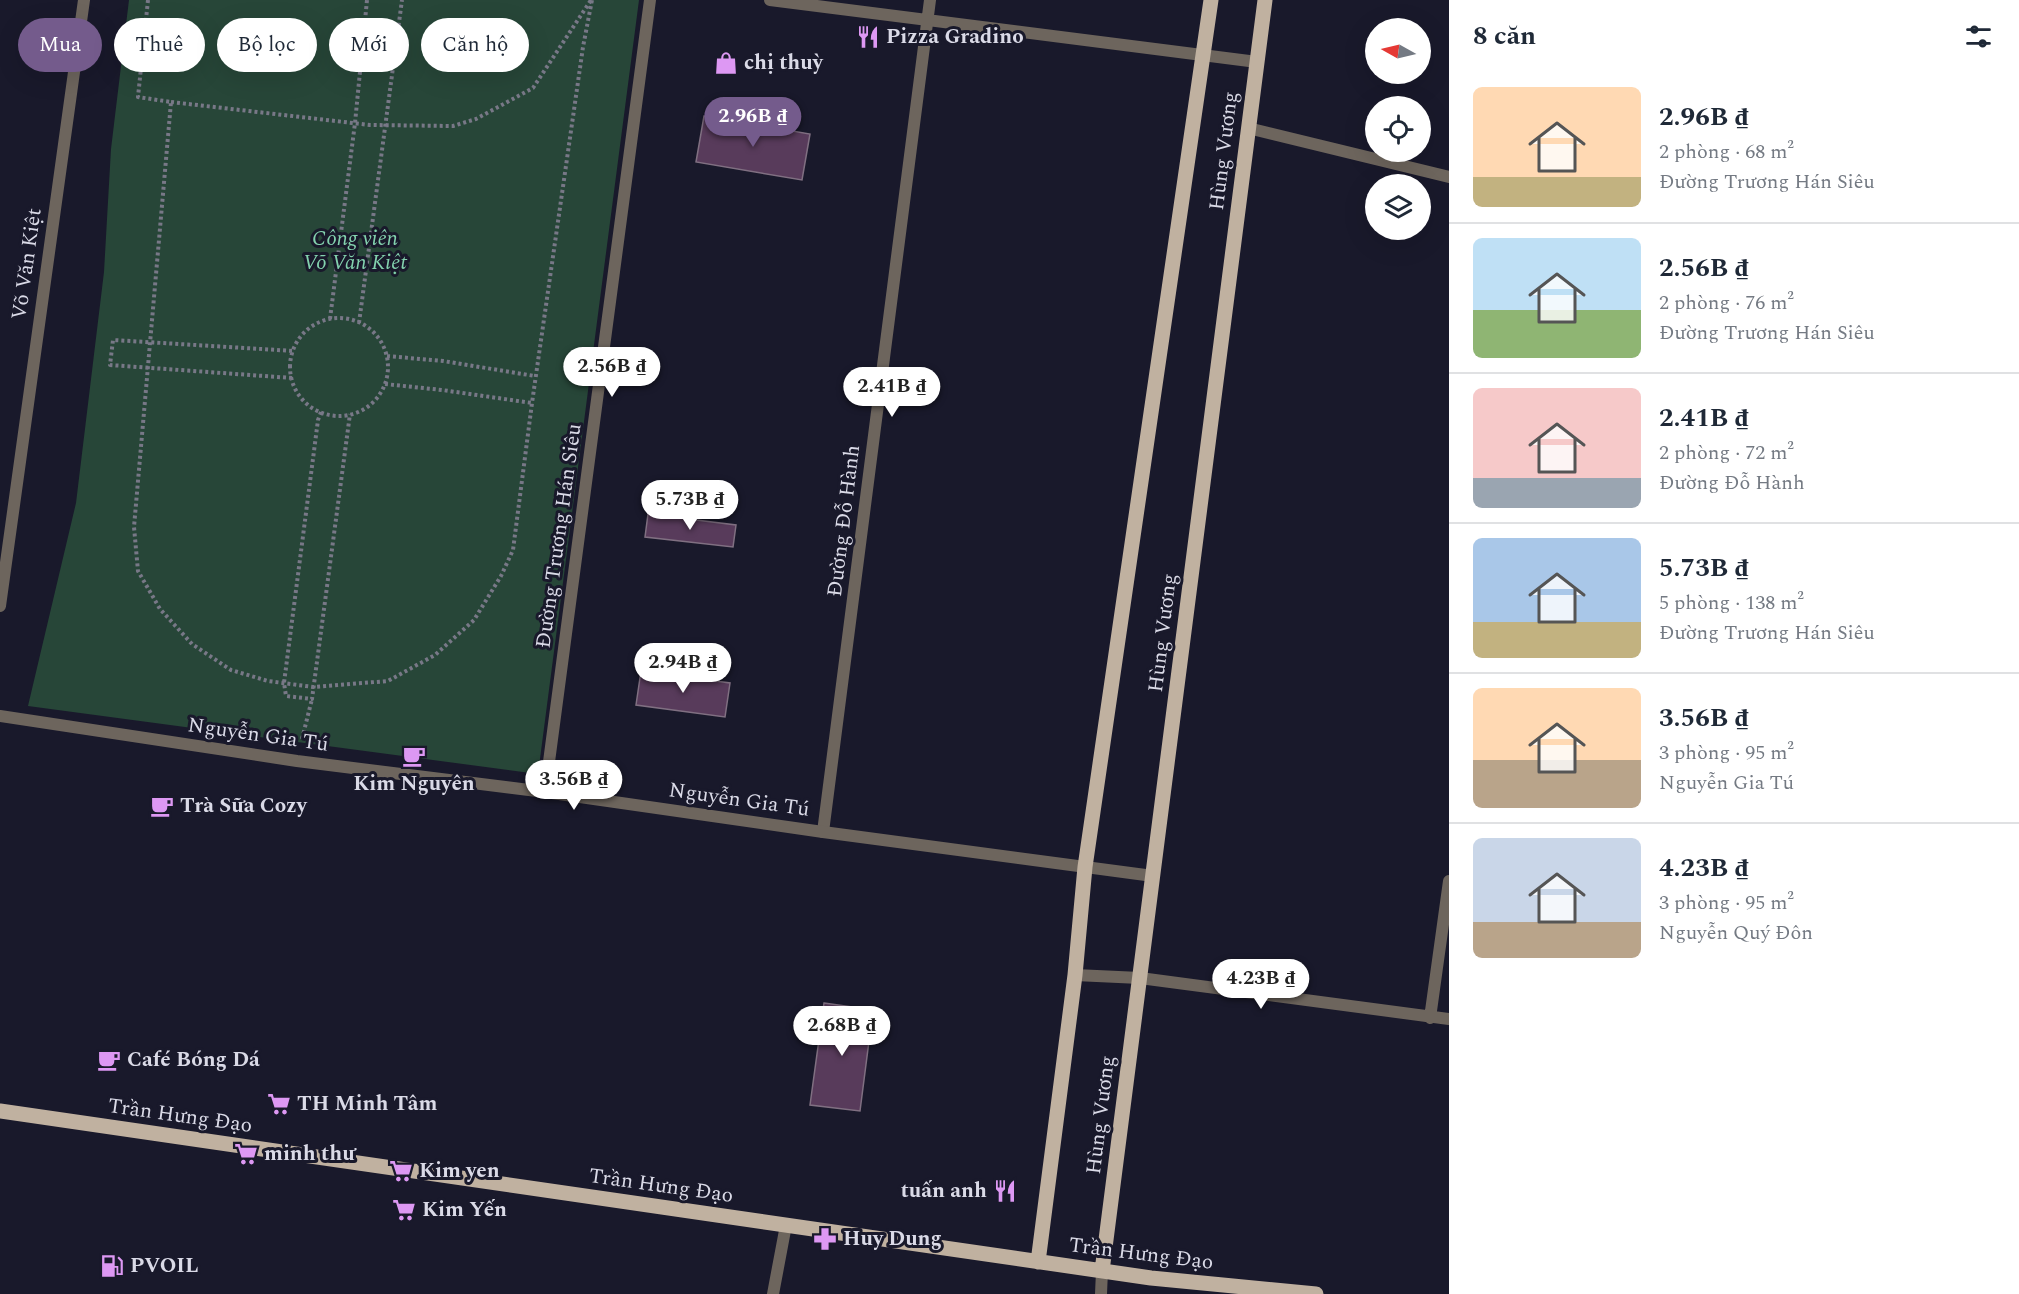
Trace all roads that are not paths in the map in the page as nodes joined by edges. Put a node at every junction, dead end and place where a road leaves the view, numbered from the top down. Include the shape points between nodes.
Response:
1 (84, 0) edge
2 (650, 0) edge
3 (770, 0) edge
4 (930, 0) edge
5 (1210, 0) edge
6 (1265, 0) edge
7 (928, 20) junction
8 (1204, 55) junction
9 (1257, 62) junction
10 (1248, 128) junction
11 (1449, 177) edge
12 (0, 606) edge
13 (0, 716) edge
14 (545, 792) junction
15 (823, 832) junction
16 (1085, 867) junction
17 (1152, 876) junction
18 (1449, 882) edge
19 (1075, 975) junction
20 (1140, 978) junction
21 (1430, 1018) junction
22 (1449, 1019) edge
23 (0, 1111) edge
24 (786, 1225) junction
25 (1038, 1262) junction
26 (1102, 1271) junction
27 (773, 1294) edge
28 (1101, 1294) edge
29 (1316, 1294) edge

1 - 12 street, Võ Văn Kiệt
2 - 14 street, Đường Trương Hán Siêu
3 - 7 street
4 - 7 street, Đường Đỗ Hành
5 - 8 main road, Hùng Vương
6 - 9 main road, Hùng Vương
7 - 8 street
7 - 15 street, Đường Đỗ Hành
8 - 9 street
8 - 16 main road, Hùng Vương
9 - 10 main road, Hùng Vương
10 - 11 street
10 - 17 main road, Hùng Vương
13 - 14 street, Nguyễn Gia Tú via 297,761
14 - 15 street, Nguyễn Gia Tú
15 - 16 street, Nguyễn Gia Tú
16 - 17 street, Nguyễn Gia Tú
16 - 19 main road, Hùng Vương
17 - 20 main road, Hùng Vương
18 - 21 street
19 - 20 street
19 - 25 main road, Hùng Vương
20 - 21 street
20 - 26 main road, Hùng Vương
21 - 22 street
23 - 24 main road, Trần Hưng Đạo
24 - 25 main road, Trần Hưng Đạo
24 - 27 street
25 - 26 main road, Trần Hưng Đạo
26 - 28 street
26 - 29 main road, Trần Hưng Đạo

